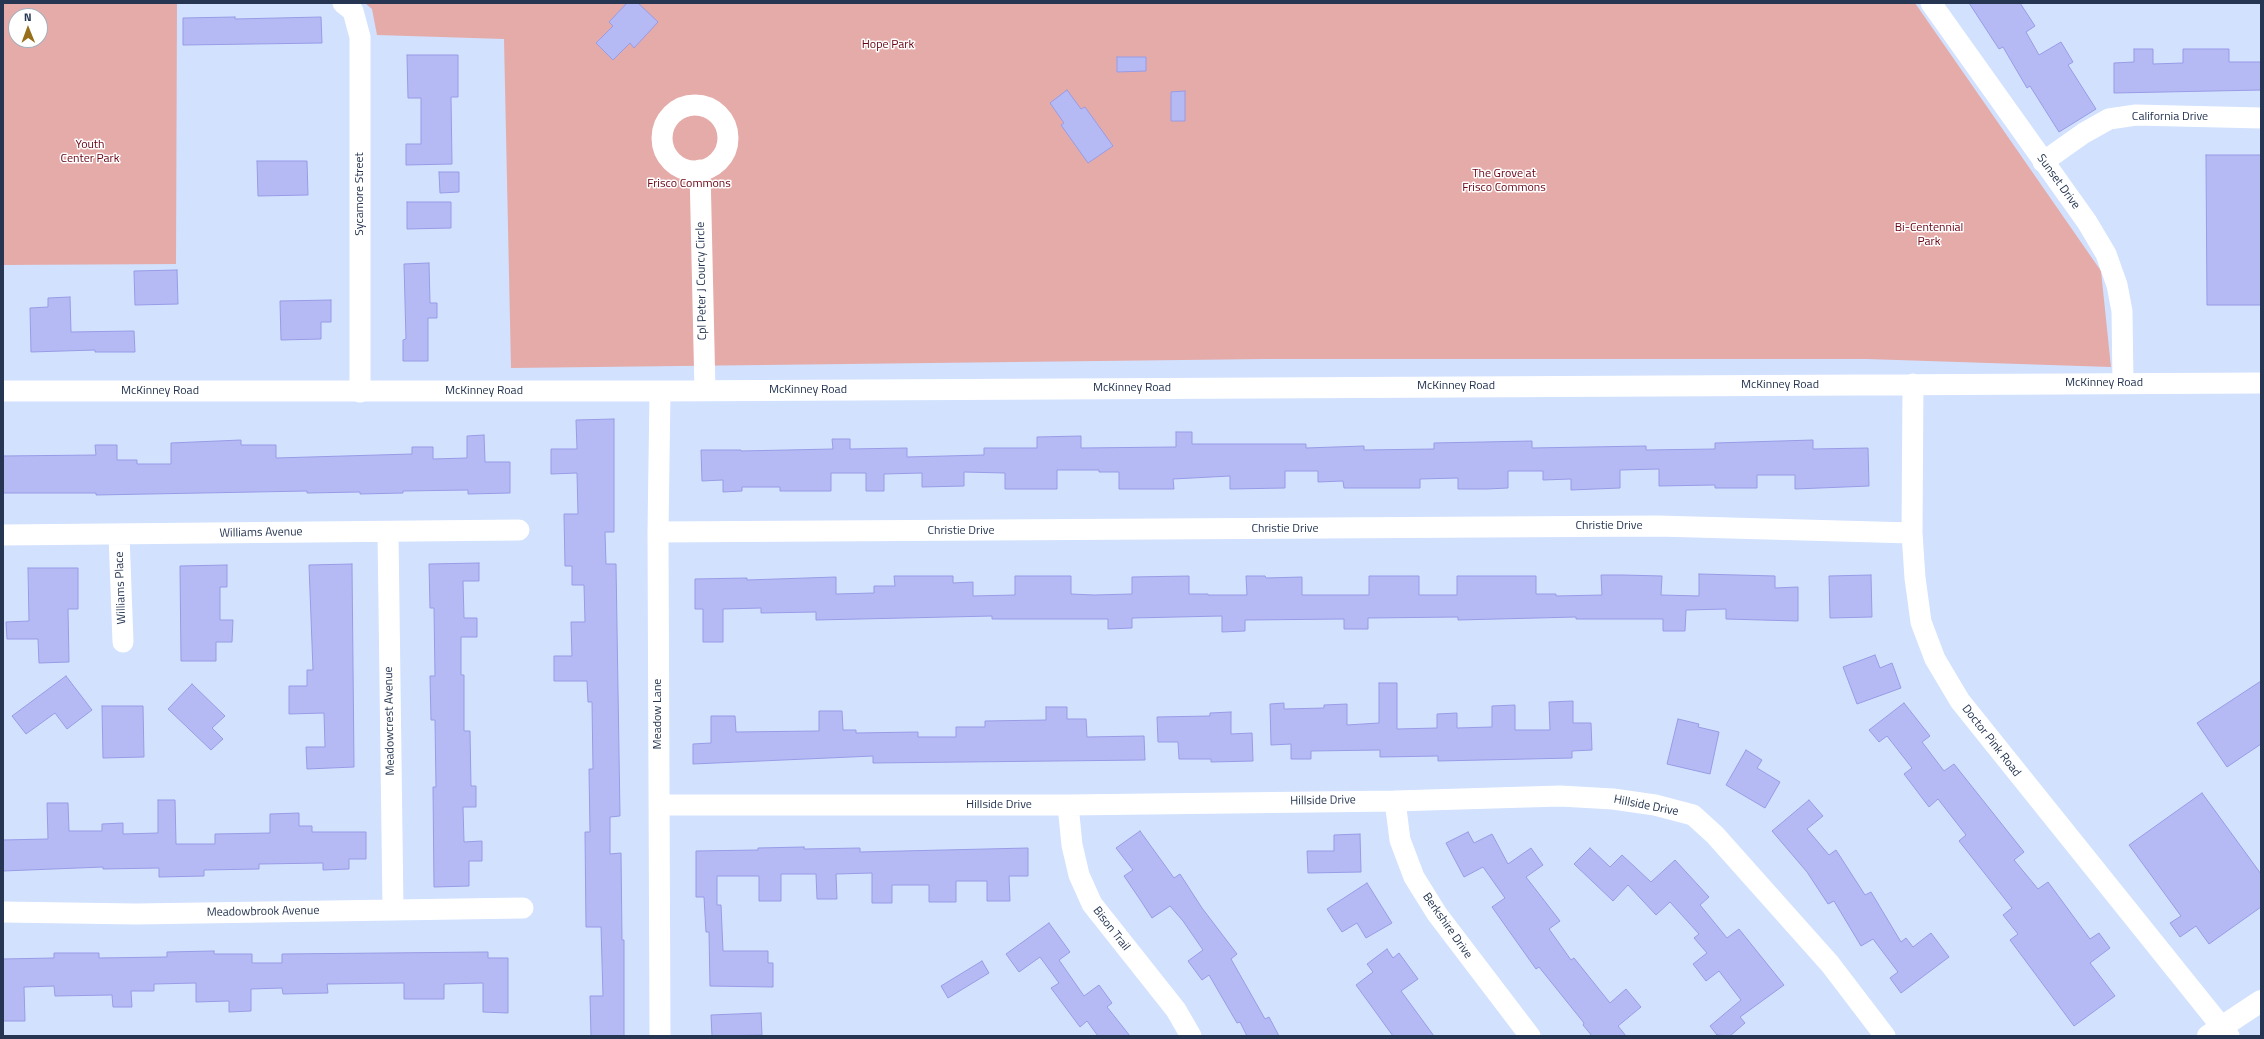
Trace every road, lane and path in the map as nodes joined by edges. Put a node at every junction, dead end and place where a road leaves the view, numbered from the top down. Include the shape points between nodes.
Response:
1 (343, 3) edge
2 (1931, 3) edge
3 (2261, 118) edge
4 (2043, 162) junction
5 (700, 170) dead end
6 (2123, 383) junction
7 (2261, 383) edge
8 (1913, 384) junction
9 (3, 391) edge
10 (660, 391) junction
11 (705, 391) junction
12 (360, 392) junction
13 (519, 530) dead end
14 (388, 532) junction
15 (658, 532) junction
16 (1912, 533) junction
17 (3, 535) edge
18 (119, 535) junction
19 (122, 642) dead end
20 (1395, 801) junction
21 (658, 805) junction
22 (1068, 805) junction
23 (523, 908) dead end
24 (393, 909) junction
25 (3, 912) edge
26 (2261, 1001) edge
27 (2220, 1033) edge
28 (660, 1036) edge
29 (1191, 1036) edge
30 (1530, 1036) edge
31 (1885, 1036) edge

1 - 12 street, Sycamore Street via 353,11 360,37
2 - 4 street, Sunset Drive
3 - 4 street, California Drive via 2136,115 2109,119
4 - 6 street, Sunset Drive via 2087,222 2113,270 2122,311
5 - 11 street, Cpl Peter J Courcy Circle
6 - 7 street, McKinney Road
6 - 8 street, McKinney Road
8 - 11 street, McKinney Road
8 - 16 street, Doctor Pink Road
9 - 12 street, McKinney Road
10 - 11 street, McKinney Road
10 - 12 street, McKinney Road
10 - 15 street, Meadow Lane
13 - 14 street, Williams Avenue
14 - 18 street, Williams Avenue
14 - 24 street, Meadowcrest Avenue
15 - 16 street, Christie Drive via 1658,526
15 - 21 street, Meadow Lane
16 - 27 street, Doctor Pink Road via 1915,578 1922,622 1935,659 1960,702
17 - 18 street, Williams Avenue
18 - 19 street, Williams Place
20 - 22 street, Hillside Drive
20 - 30 street, Berkshire Drive via 1400,840 1414,877 1437,914
20 - 31 street, Hillside Drive via 1560,796 1613,799 1655,805 1693,815 1745,866 1830,964
21 - 22 street, Hillside Drive
21 - 28 street, Meadow Lane
22 - 29 street, Bison Trail via 1072,845 1079,875 1092,904 1176,1010
23 - 24 street, Meadowbrook Avenue
24 - 25 street, Meadowbrook Avenue via 136,914
26 - 27 main road

